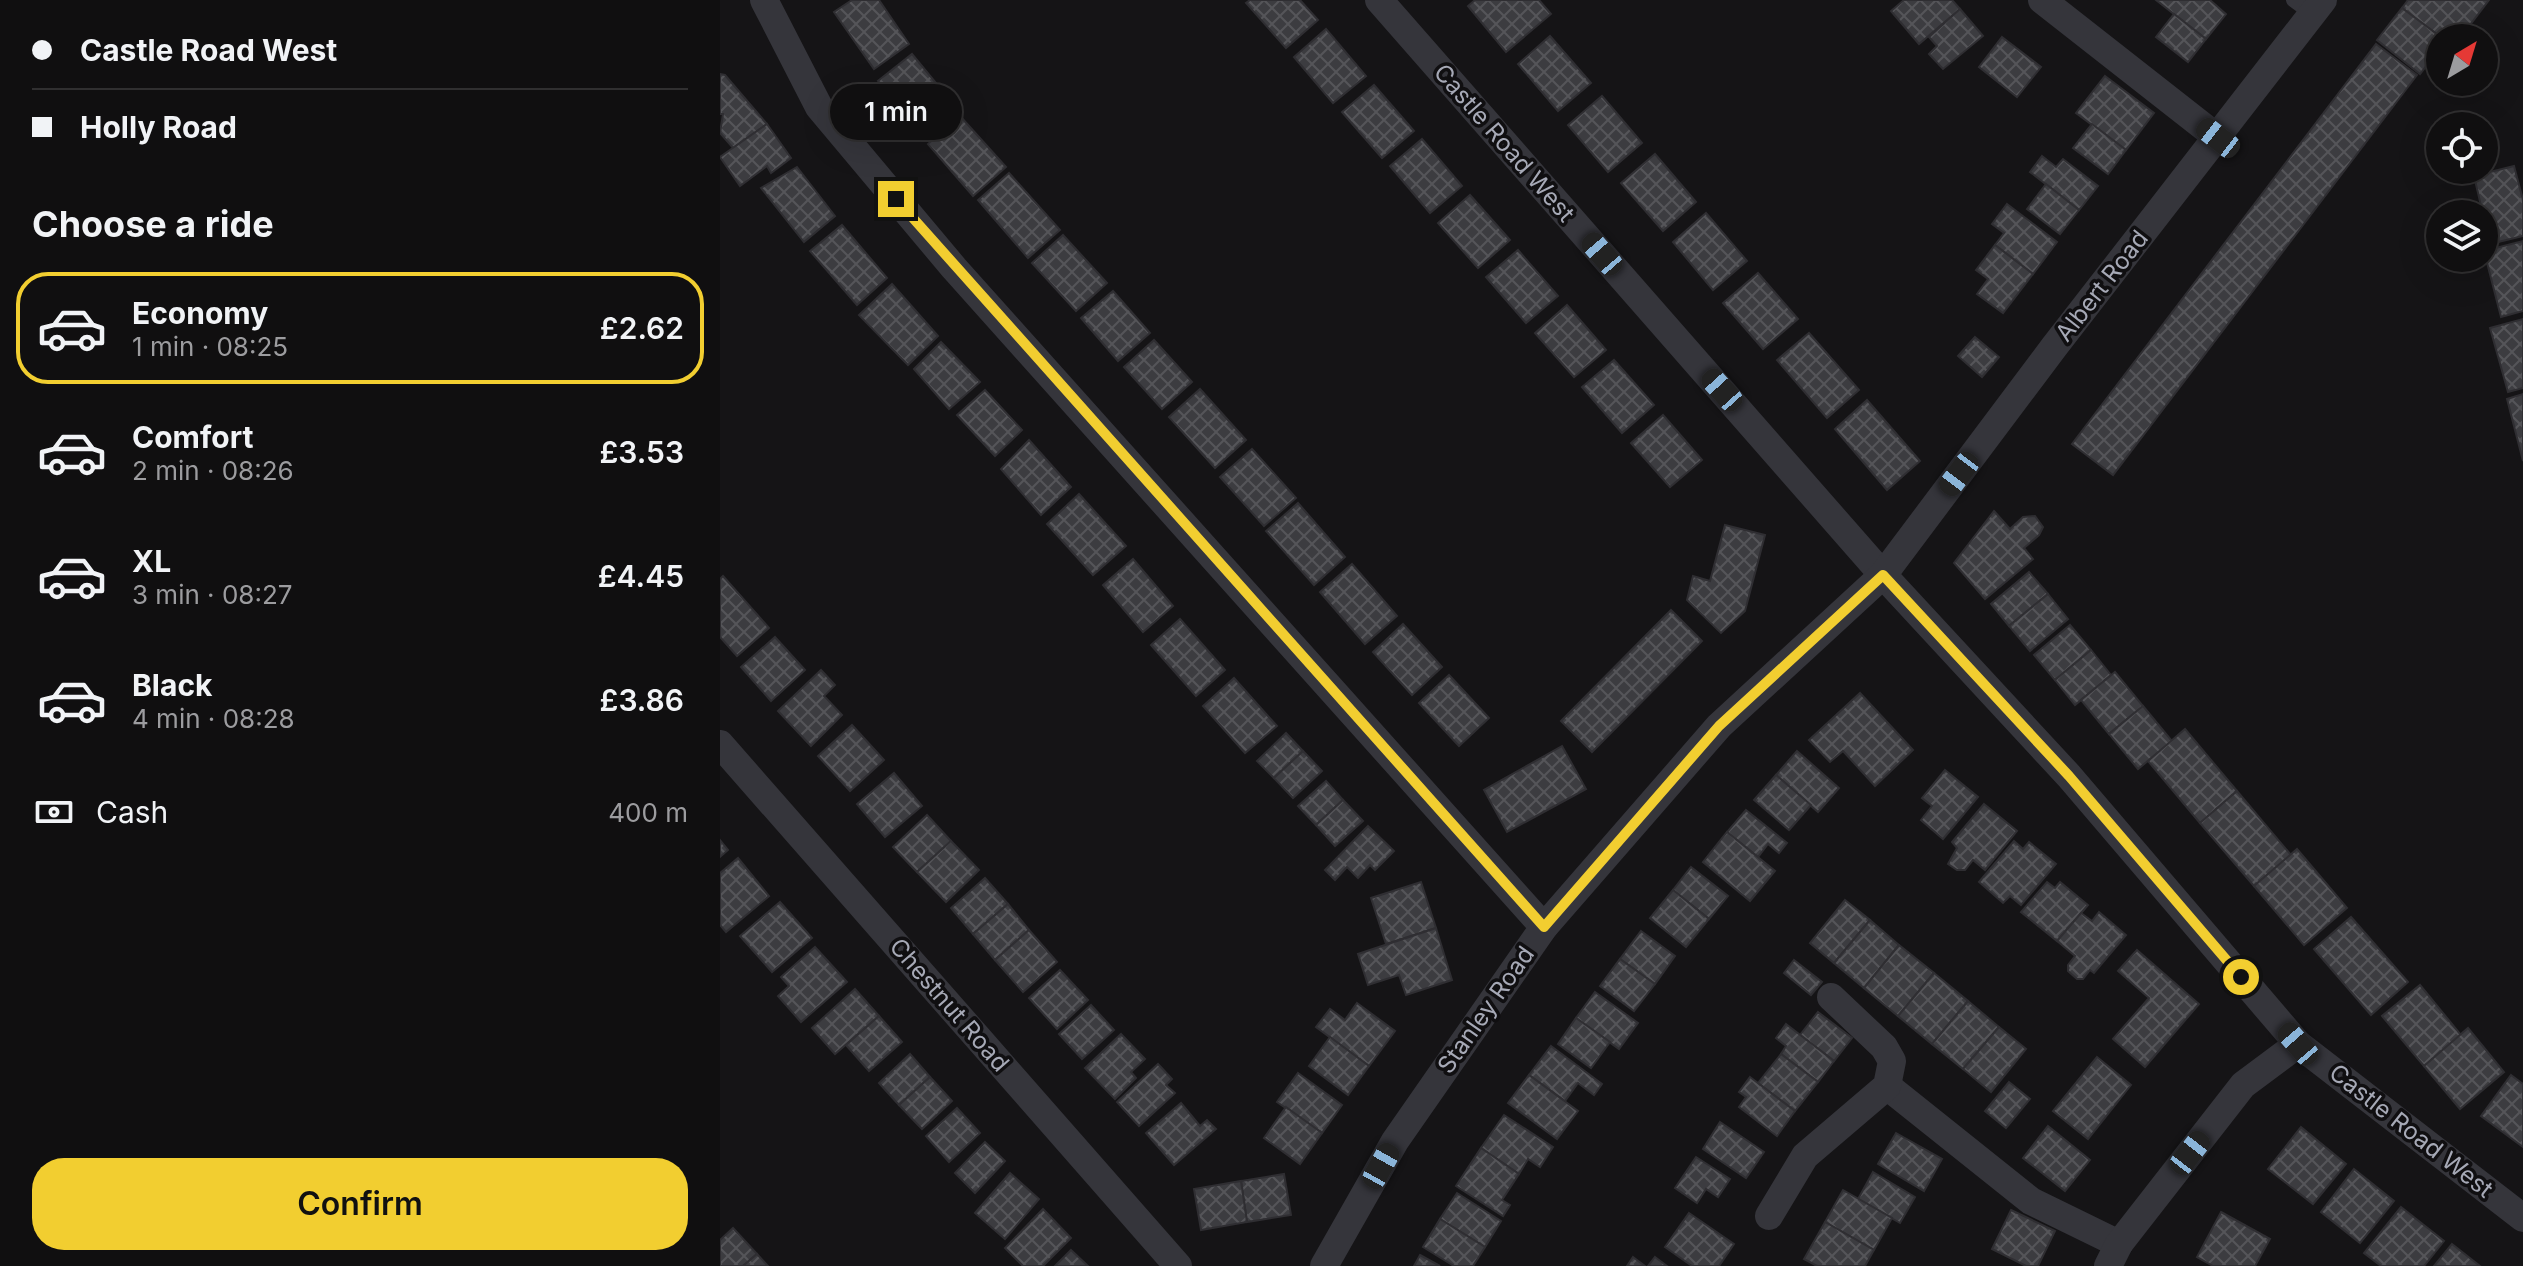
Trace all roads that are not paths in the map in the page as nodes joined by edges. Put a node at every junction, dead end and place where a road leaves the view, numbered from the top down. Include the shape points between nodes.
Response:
1 (764, 0) edge
2 (1379, 0) edge
3 (2042, 0) edge
4 (2309, 5) edge
5 (2218, 138) junction
6 (1883, 575) junction
7 (720, 744) edge
8 (1544, 927) junction
9 (1831, 997) dead end
10 (2298, 1044) junction
11 (1887, 1086) junction
12 (1769, 1216) dead end
13 (2523, 1218) edge
14 (2113, 1255) edge
15 (1178, 1266) edge
16 (1324, 1266) edge

1 - 8 street via 819,107 934,245
2 - 6 street, Castle Road West
3 - 5 street
4 - 5 street, Albert Road
5 - 6 street, Albert Road
6 - 8 street, Stanley Road via 1719,726
6 - 10 street, Castle Road West via 2069,776
7 - 15 street, Chestnut Road
8 - 16 street, Stanley Road via 1395,1141
9 - 11 street via 1884,1047 1892,1061
10 - 13 street, Castle Road West
10 - 14 street via 2243,1085
11 - 12 street via 1805,1156
11 - 14 street via 2031,1201

